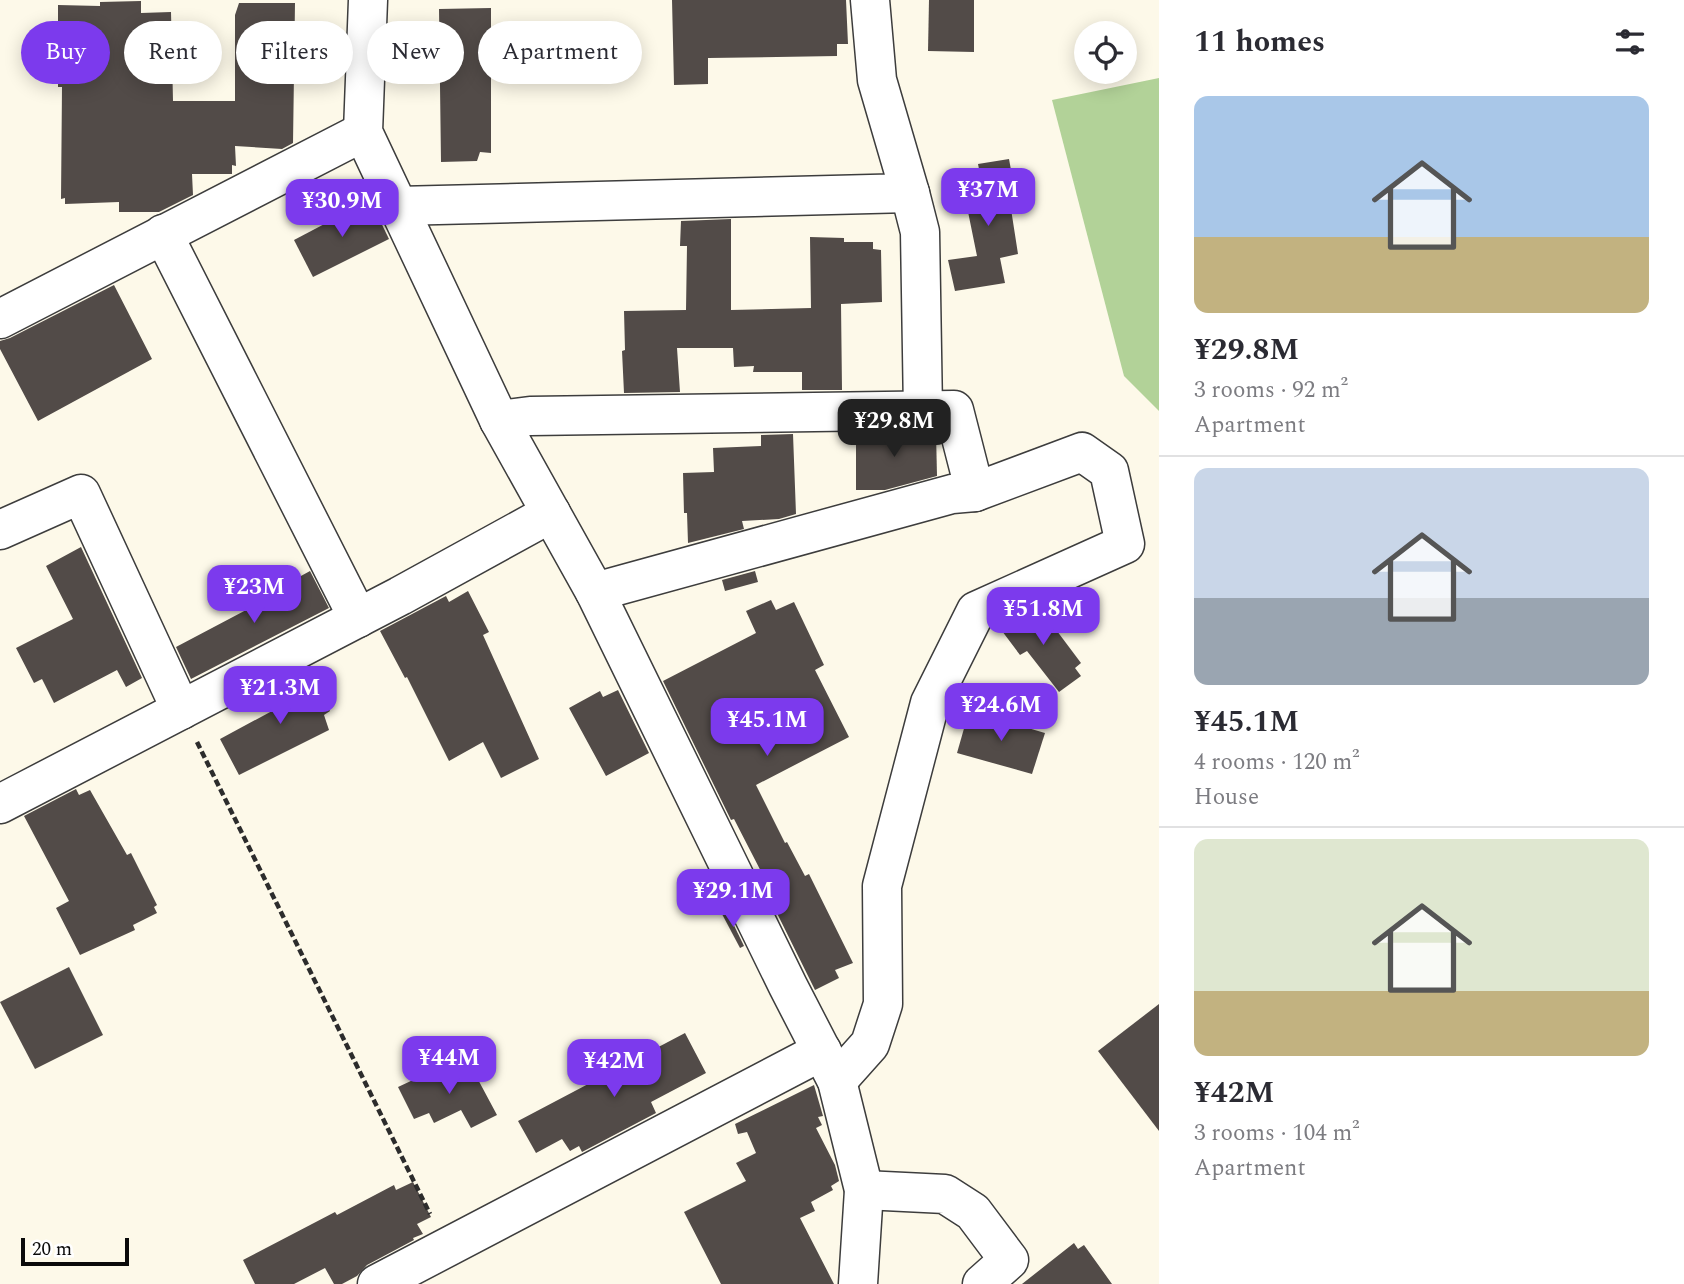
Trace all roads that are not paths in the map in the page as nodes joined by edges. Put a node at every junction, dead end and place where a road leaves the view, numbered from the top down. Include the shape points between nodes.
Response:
1 (368, 0) edge
2 (870, 0) edge
3 (363, 132) junction
4 (910, 193) junction
5 (397, 206) junction
6 (163, 234) junction
7 (0, 319) edge
8 (923, 411) junction
9 (499, 420) junction
10 (975, 492) junction
11 (551, 513) junction
12 (0, 530) edge
13 (595, 592) junction
14 (358, 618) junction
15 (181, 710) junction
16 (0, 804) edge
17 (830, 1066) junction
18 (864, 1190) junction
19 (377, 1284) edge
20 (858, 1284) edge
21 (982, 1284) edge

1 - 3 street
2 - 4 street via 877,80
3 - 5 street
3 - 6 street
4 - 5 street
4 - 8 street via 920,232
5 - 9 street
6 - 7 street
6 - 14 street
8 - 9 street
8 - 10 street via 954,410
9 - 11 street
10 - 13 street via 939,497
10 - 17 street via 1082,452 1109,471 1125,544 976,611 930,703 882,886 883,1004 870,1044
11 - 13 street
11 - 14 street
12 - 15 street via 81,494
13 - 17 street
14 - 15 street
15 - 16 street
17 - 18 street
17 - 19 street
18 - 20 street
18 - 21 street via 945,1194 973,1212 1009,1260

